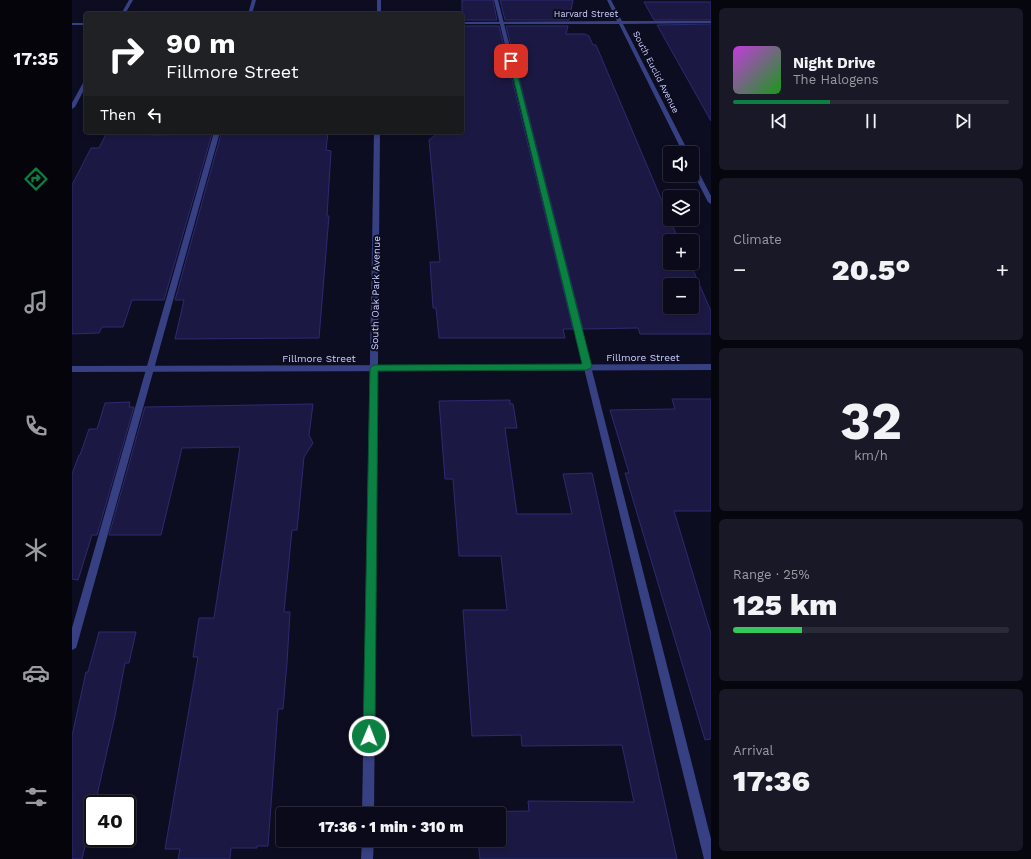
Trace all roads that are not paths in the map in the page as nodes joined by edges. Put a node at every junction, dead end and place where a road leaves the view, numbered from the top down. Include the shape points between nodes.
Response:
1 (131, 0) edge
2 (254, 0) edge
3 (379, 0) edge
4 (496, 0) edge
5 (609, 0) edge
6 (124, 12) edge
7 (251, 12) edge
8 (379, 12) edge
9 (620, 22) junction
10 (711, 22) edge
11 (464, 23) edge
12 (502, 23) junction
13 (72, 24) edge
14 (84, 24) edge
15 (84, 86) edge
16 (72, 108) edge
17 (216, 134) edge
18 (377, 134) edge
19 (682, 146) edge
20 (699, 179) edge
21 (711, 202) edge
22 (587, 367) junction
23 (711, 367) edge
24 (374, 368) junction
25 (72, 369) edge
26 (150, 369) junction
27 (72, 645) edge
28 (368, 807) edge
29 (368, 847) edge
30 (367, 859) edge
31 (710, 859) edge

1 - 6 street
2 - 7 street
3 - 8 street
4 - 12 street
5 - 9 street, South Euclid Avenue
9 - 10 street, Harvard Street
9 - 12 street, Harvard Street
9 - 19 street, South Euclid Avenue
11 - 12 street, Harvard Street
12 - 22 street
13 - 14 street
15 - 16 street
17 - 26 street
18 - 24 street, South Oak Park Avenue
20 - 21 street
22 - 23 street, Fillmore Street
22 - 24 street, Fillmore Street
22 - 31 street
24 - 26 street, Fillmore Street
24 - 28 street, South Oak Park Avenue
25 - 26 street, Fillmore Street
26 - 27 street
29 - 30 street

